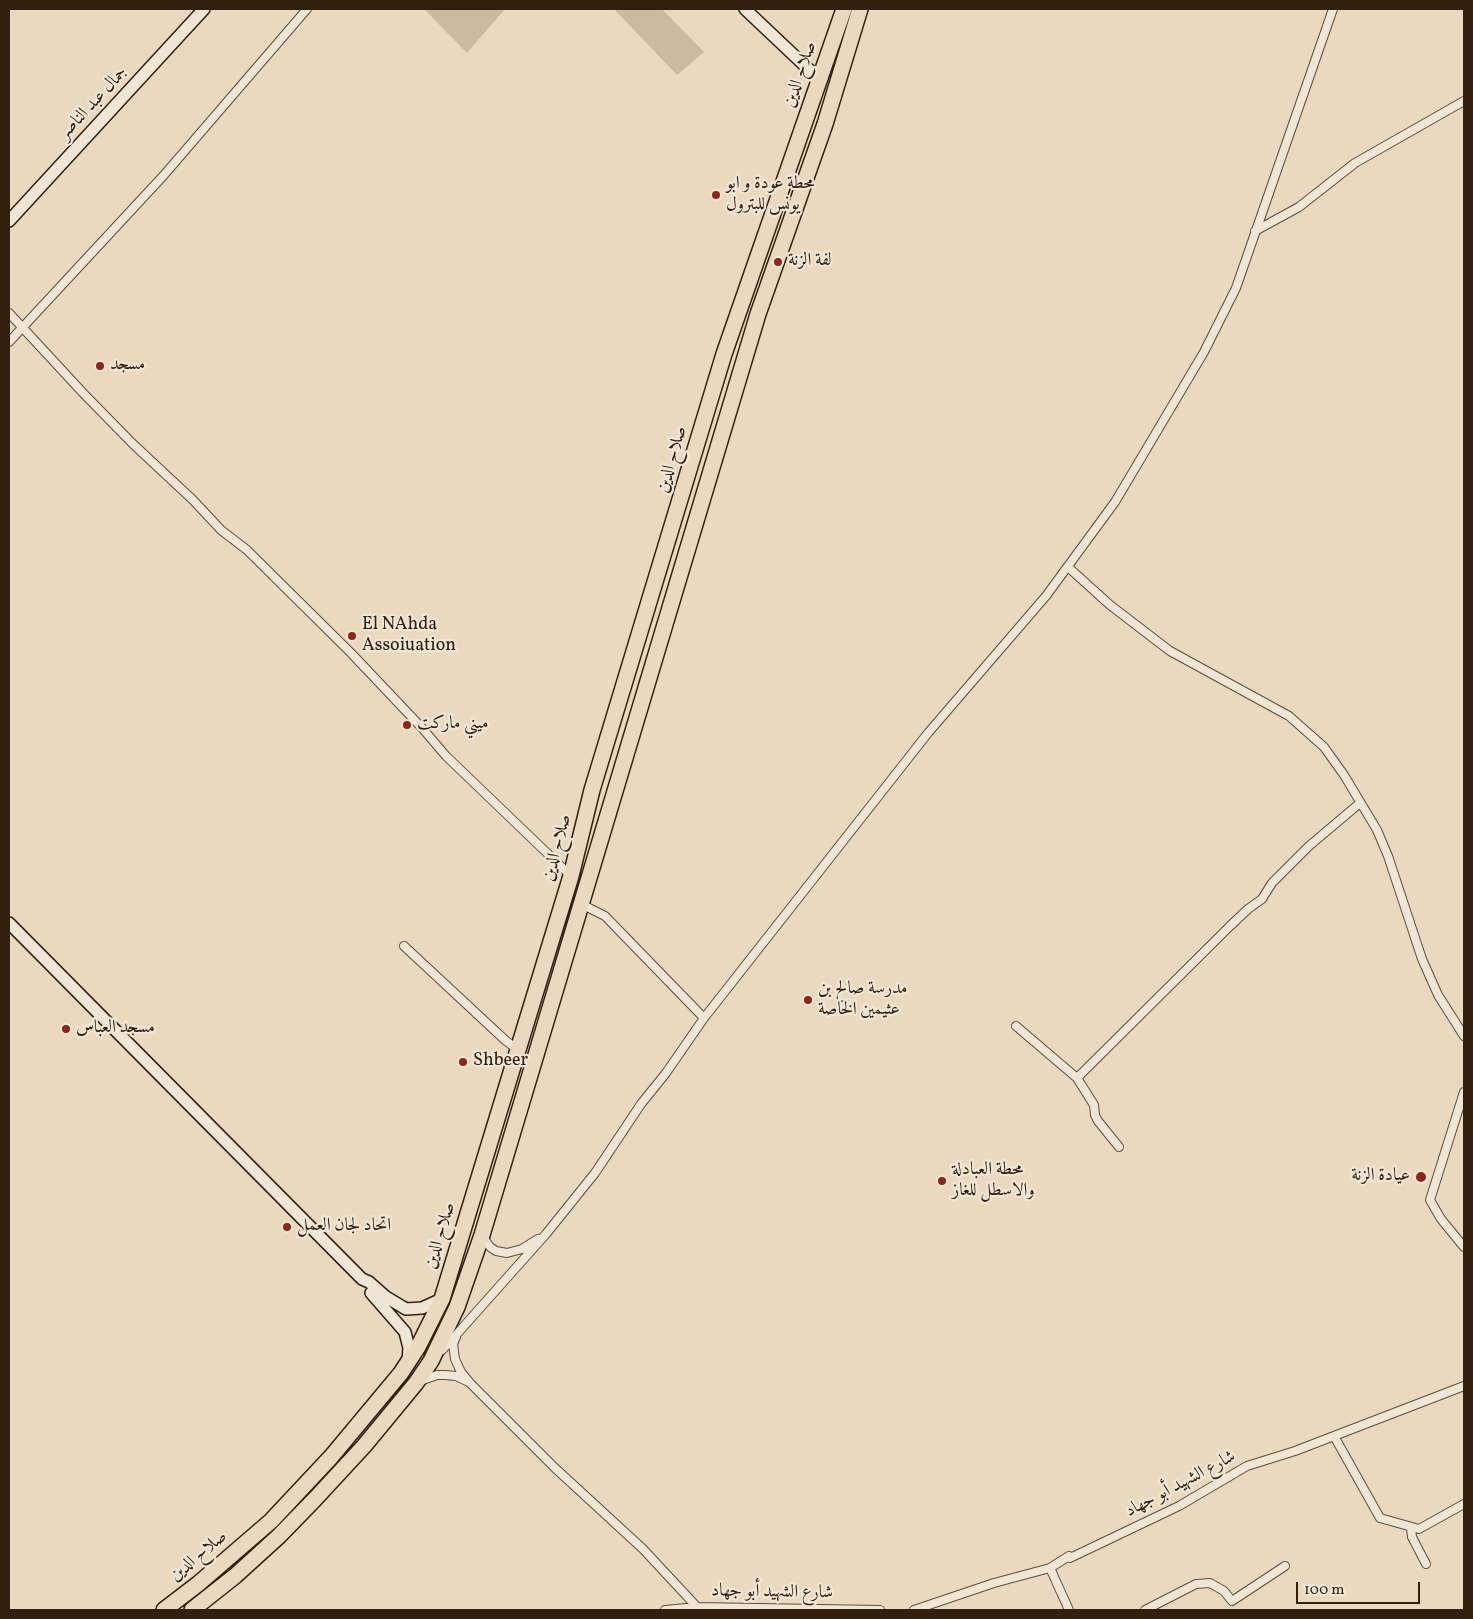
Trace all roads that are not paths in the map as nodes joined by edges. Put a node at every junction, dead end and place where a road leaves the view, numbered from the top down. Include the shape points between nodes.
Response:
1 (204, 9) edge
2 (307, 9) edge
3 (745, 9) edge
4 (844, 9) edge
5 (860, 9) edge
6 (1332, 9) edge
7 (819, 79) junction
8 (1464, 101) edge
9 (9, 221) edge
10 (1255, 231) junction
11 (9, 313) edge
12 (22, 327) junction
13 (9, 342) edge
14 (724, 354) junction
15 (744, 362) junction
16 (1068, 567) junction
17 (641, 631) junction
18 (660, 640) junction
19 (1360, 803) junction
20 (571, 876) junction
21 (581, 904) junction
22 (9, 923) edge
23 (404, 946) dead end
24 (704, 1018) junction
25 (1016, 1026) dead end
26 (1464, 1036) edge
27 (518, 1050) junction
28 (1078, 1078) junction
29 (1464, 1092) edge
30 (1457, 1113) junction
31 (1464, 1121) edge
32 (1119, 1147) dead end
33 (546, 1234) junction
34 (482, 1235) junction
35 (1464, 1247) edge
36 (362, 1279) junction
37 (442, 1299) junction
38 (456, 1336) junction
39 (431, 1361) junction
40 (408, 1362) junction
41 (416, 1383) junction
42 (470, 1383) junction
43 (1464, 1386) edge
44 (1334, 1436) junction
45 (1464, 1504) edge
46 (271, 1521) junction
47 (1411, 1527) junction
48 (279, 1536) junction
49 (228, 1558) junction
50 (1426, 1564) dead end
51 (1285, 1566) dead end
52 (1050, 1568) junction
53 (236, 1576) junction
54 (697, 1607) junction
55 (164, 1610) edge
56 (192, 1610) edge
57 (665, 1610) edge
58 (880, 1610) edge
59 (914, 1610) edge
60 (1069, 1610) edge
61 (1145, 1610) edge

1 - 9 main road, جمال عبد الناصر
2 - 12 street via 164,175
3 - 7 main road
4 - 7 highway, صلاح الدين
5 - 15 highway, صلاح الدين via 825,124
6 - 10 street
7 - 14 highway, صلاح الدين
8 - 10 street via 1355,163 1299,207
10 - 16 street via 1236,288 1204,352 1115,502
11 - 12 street
12 - 13 street
12 - 20 street via 127,438 221,530 247,550 351,653 446,756
14 - 15 highway via 732,351
14 - 17 highway, صلاح الدين
15 - 18 highway, صلاح الدين
16 - 19 street via 1110,605 1170,651 1289,716 1324,746
16 - 24 street via 928,733
17 - 18 highway via 644,644
17 - 20 highway, صلاح الدين via 592,790
18 - 21 highway, صلاح الدين
19 - 26 street via 1388,856 1422,960 1438,995
19 - 28 street via 1272,882 1262,899 1229,927
20 - 27 highway, صلاح الدين
21 - 24 street via 605,916
21 - 34 highway, صلاح الدين
22 - 36 main road
23 - 27 street
24 - 33 street via 595,1173
25 - 28 street
27 - 37 highway, صلاح الدين
28 - 32 street via 1094,1105 1098,1121
29 - 30 street
30 - 31 street
30 - 35 street via 1430,1200
33 - 34 street via 522,1249 507,1253 490,1247
33 - 38 street
34 - 39 highway, صلاح الدين via 457,1306
36 - 37 main road via 406,1309 422,1308
36 - 40 main road via 404,1332 409,1348
37 - 40 highway, صلاح الدين
38 - 39 street
38 - 42 street via 453,1344 455,1359
39 - 41 highway, صلاح الدين
40 - 46 highway, صلاح الدين via 343,1443
41 - 42 street via 436,1375 456,1376
41 - 48 highway, صلاح الدين via 316,1500
42 - 54 street via 643,1549
43 - 44 street, شارع الشهيد أبو جهاد
44 - 47 street via 1380,1518
44 - 52 street, شارع الشهيد أبو جهاد via 1247,1466 1179,1506 1069,1556
45 - 47 street via 1419,1529
46 - 48 highway via 271,1532
46 - 49 highway, صلاح الدين
47 - 50 street via 1412,1537
48 - 53 highway, صلاح الدين
49 - 53 highway via 238,1562
49 - 55 highway, صلاح الدين
51 - 61 street via 1232,1601 1224,1590 1210,1583 1196,1584
52 - 59 street, شارع الشهيد أبو جهاد
52 - 60 street
53 - 56 highway, صلاح الدين
54 - 57 street, شارع الشهيد أبو جهاد
54 - 58 street, شارع الشهيد أبو جهاد

